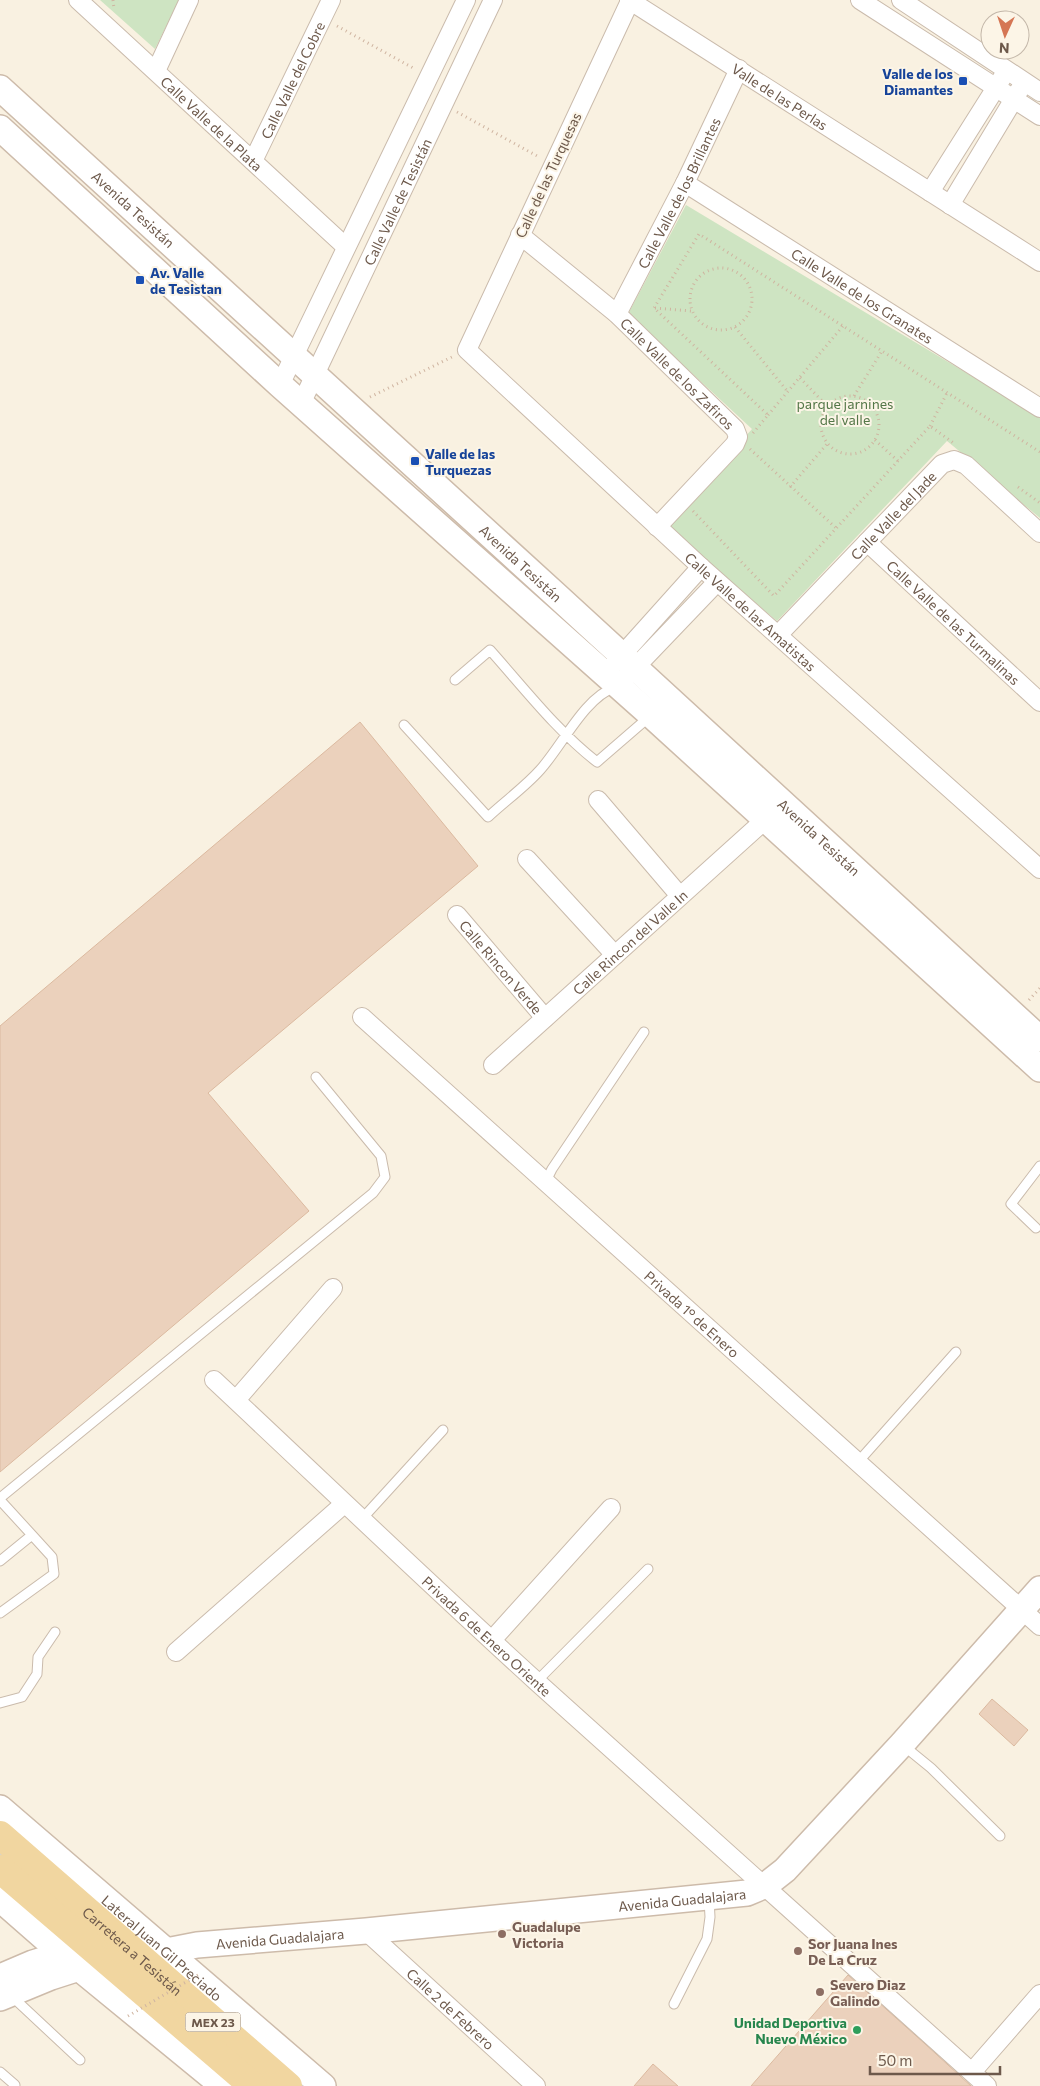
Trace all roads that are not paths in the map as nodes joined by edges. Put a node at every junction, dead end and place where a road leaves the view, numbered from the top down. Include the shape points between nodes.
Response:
1 (78, 0) edge
2 (189, 0) edge
3 (331, 0) edge
4 (466, 0) edge
5 (493, 0) edge
6 (860, 0) edge
7 (901, 0) edge
8 (630, 1) edge
9 (739, 69) junction
10 (156, 71) junction
11 (1007, 71) junction
12 (1024, 82) junction
13 (0, 88) edge
14 (996, 88) junction
15 (1040, 92) edge
16 (1013, 99) junction
17 (1040, 116) edge
18 (0, 128) edge
19 (253, 161) junction
20 (685, 183) junction
21 (930, 192) junction
22 (950, 205) junction
23 (520, 235) junction
24 (346, 247) junction
25 (1040, 262) edge
26 (617, 314) junction
27 (467, 350) joint
28 (294, 354) junction
29 (315, 374) junction
30 (280, 385) junction
31 (301, 404) junction
32 (1040, 408) edge
33 (657, 527) junction
34 (1040, 533) edge
35 (867, 542) junction
36 (701, 567) junction
37 (717, 582) junction
38 (778, 635) junction
39 (616, 676) junction
40 (454, 680) dead end
41 (1040, 702) edge
42 (651, 715) junction
43 (404, 725) dead end
44 (567, 734) junction
45 (598, 800) dead end
46 (766, 819) junction
47 (527, 859) dead end
48 (1040, 870) edge
49 (680, 896) junction
50 (457, 915) dead end
51 (615, 955) junction
52 (362, 1017) dead end
53 (545, 1018) junction
54 (644, 1032) dead end
55 (1040, 1039) edge
56 (493, 1065) dead end
57 (1040, 1069) edge
58 (316, 1076) dead end
59 (1040, 1166) edge
60 (545, 1183) junction
61 (1036, 1228) dead end
62 (333, 1288) dead end
63 (956, 1352) dead end
64 (214, 1380) dead end
65 (236, 1400) junction
66 (443, 1430) dead end
67 (858, 1462) junction
68 (0, 1499) edge
69 (344, 1504) junction
70 (611, 1508) dead end
71 (361, 1520) junction
72 (32, 1535) junction
73 (0, 1561) edge
74 (648, 1569) dead end
75 (1040, 1590) edge
76 (0, 1613) edge
77 (1031, 1618) edge
78 (55, 1632) dead end
79 (492, 1640) junction
80 (176, 1652) dead end
81 (536, 1682) junction
82 (0, 1703) edge
83 (902, 1744) junction
84 (0, 1808) edge
85 (0, 1835) edge
86 (1000, 1836) dead end
87 (0, 1869) edge
88 (766, 1885) junction
89 (0, 1899) edge
90 (709, 1899) junction
91 (366, 1931) junction
92 (115, 1952) junction
93 (3, 1987) edge
94 (1040, 1994) edge
95 (674, 2004) dead end
96 (80, 2060) dead end
97 (0, 2072) edge
98 (972, 2072) junction
99 (15, 2085) edge
100 (222, 2086) edge
101 (253, 2086) edge
102 (288, 2086) edge
103 (323, 2086) edge
104 (536, 2086) edge
105 (987, 2086) edge

1 - 10 street, Calle Valle de la Plata
2 - 10 street
3 - 19 street, Calle Valle del Cobre
4 - 24 street, Calle Valle de Tesistán
5 - 29 street, Calle Valle de Tesistán
6 - 14 street
7 - 11 street
8 - 9 street, Valle de las Perlas
8 - 23 street, Calle de las Turquesas
9 - 20 street, Calle Valle de los Brillantes
9 - 21 street, Valle de las Perlas
10 - 19 street, Calle Valle de la Plata
11 - 12 street
11 - 14 street
12 - 15 street
12 - 16 street
13 - 28 street, Avenida Tesistán
14 - 16 street
14 - 21 street
16 - 17 street
16 - 22 street
18 - 30 street, Avenida Tesistán
19 - 24 street, Calle Valle de la Plata
20 - 26 street, Calle Valle de los Brillantes
20 - 32 street, Calle Valle de los Granates
21 - 22 street, Valle de las Perlas
22 - 25 street, Valle de las Perlas
23 - 26 street, Calle Valle de los Zafiros
23 - 27 street, Calle de las Turquesas
24 - 28 street, Calle Valle de Tesistán
26 - 33 street, Calle Valle de los Zafiros via 735,429 738,437
27 - 33 street, Calle Valle de las Amatistas
28 - 29 street, Avenida Tesistán
28 - 30 street, Calle Valle de Tesistán
29 - 31 street, Calle Valle de Tesistán
29 - 39 street, Avenida Tesistán
30 - 31 street, Avenida Tesistán
31 - 39 street, Avenida Tesistán
33 - 36 street, Calle Valle de las Amatistas
34 - 35 street, Calle Valle del Jade via 966,465 954,460 942,464
35 - 38 street, Calle Valle del Jade
35 - 41 street, Calle Valle de las Turmalinas
36 - 37 street, Calle Valle de las Amatistas
36 - 39 street
37 - 38 street, Calle Valle de las Amatistas
37 - 39 street
38 - 48 street, Calle Valle de las Amatistas
39 - 42 street, Avenida Tesistán
39 - 44 lane
39 - 55 street, Avenida Tesistán
40 - 44 lane via 490,650
42 - 44 lane via 597,762
42 - 46 street, Avenida Tesistán
43 - 44 lane via 488,817 540,770
45 - 49 street
46 - 49 street, Calle Rincon del Valle In
46 - 57 street, Avenida Tesistán
47 - 51 street
49 - 51 street, Calle Rincon del Valle In
50 - 53 street, Calle Rincon Verde
51 - 53 street, Calle Rincon del Valle In
52 - 60 street, Privada 1° de Enero
53 - 56 street, Calle Rincon del Valle In
54 - 60 lane
58 - 68 lane via 381,1156 385,1177 374,1193
59 - 61 lane via 1011,1204
60 - 67 street, Privada 1° de Enero
62 - 65 street
63 - 67 lane
64 - 65 street, Privada 6 de Enero Oriente
65 - 69 street, Privada 6 de Enero Oriente
66 - 71 lane
67 - 77 street, Privada 1° de Enero
68 - 72 lane
69 - 71 street, Privada 6 de Enero Oriente
69 - 80 street
70 - 79 street
71 - 79 street, Privada 6 de Enero Oriente
72 - 73 lane
72 - 76 lane via 52,1557 54,1574
74 - 81 lane
75 - 77 street, Avenida Guadalajara
77 - 83 street, Avenida Guadalajara
78 - 82 lane via 38,1657 37,1674 22,1697
79 - 81 street, Privada 6 de Enero Oriente
81 - 88 street, Privada 6 de Enero Oriente
83 - 86 lane
83 - 88 street, Avenida Guadalajara via 784,1870
84 - 92 street, Lateral Juan Gil Preciado
85 - 92 main road, Carretera a Tesistán / MEX 23
87 - 92 main road, Carretera a Tesistán / MEX 23
88 - 90 street, Avenida Guadalajara via 747,1893
88 - 98 street, Privada 6 de Enero Oriente
89 - 92 street, Lateral Juan Gil Preciado
90 - 91 street, Avenida Guadalajara
90 - 95 lane via 707,1939
91 - 92 street, Avenida Guadalajara
91 - 104 street, Calle 2 de Febrero
92 - 93 street, Avenida Guadalajara via 33,1963
92 - 100 street, Lateral Juan Gil Preciado
92 - 101 main road, Carretera a Tesistán / MEX 23
92 - 102 main road, Carretera a Tesistán / MEX 23
92 - 103 street, Lateral Juan Gil Preciado
93 - 96 lane
94 - 98 street
97 - 99 lane
98 - 105 street, Privada 6 de Enero Oriente

